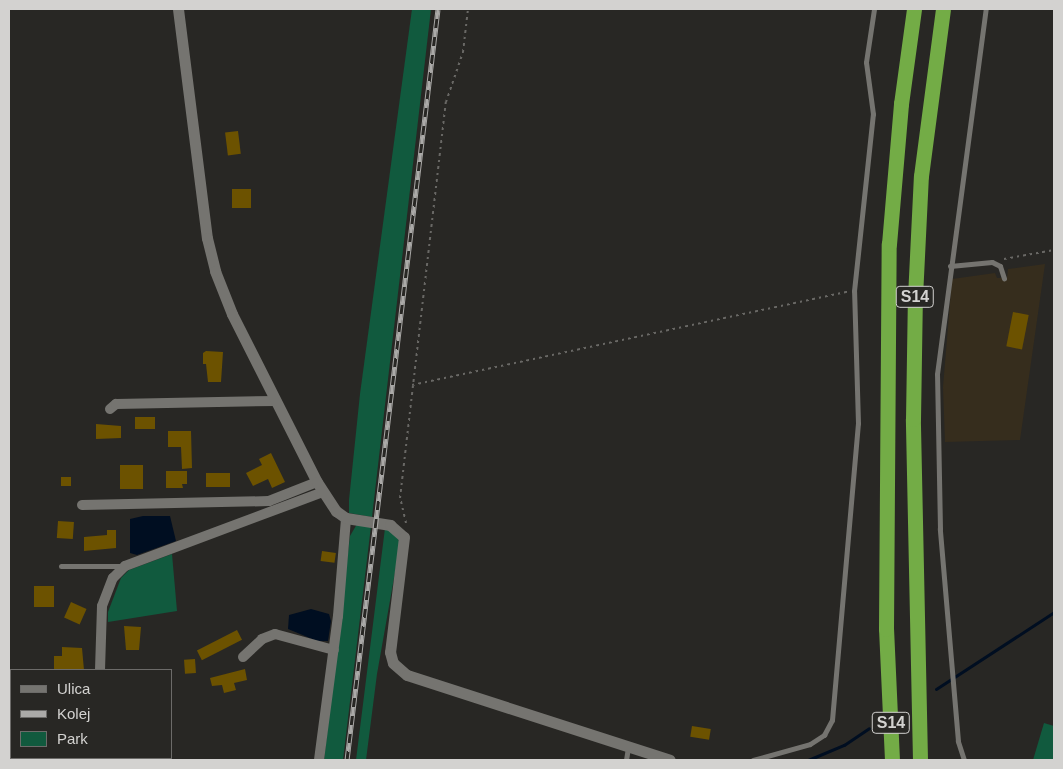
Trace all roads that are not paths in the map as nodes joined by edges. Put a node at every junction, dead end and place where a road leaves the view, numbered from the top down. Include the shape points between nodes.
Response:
1 (178, 9) edge
2 (874, 9) edge
3 (914, 9) edge
4 (943, 9) edge
5 (986, 9) edge
6 (950, 266) junction
7 (1004, 278) dead end
8 (276, 401) junction
9 (110, 409) dead end
10 (320, 487) junction
11 (82, 505) dead end
12 (346, 518) junction
13 (61, 566) dead end
14 (125, 566) junction
15 (334, 650) junction
16 (243, 657) dead end
17 (100, 669) edge
18 (628, 747) junction
19 (319, 760) edge
20 (626, 760) edge
21 (670, 760) edge
22 (753, 760) edge
23 (892, 760) edge
24 (920, 760) edge
25 (964, 760) edge

1 - 8 street via 212,263 232,314
2 - 22 lane via 866,62 874,114 854,291 858,423 832,720 824,735 810,744
3 - 23 highway, S14 via 901,104 889,244 886,629
4 - 24 highway, S14 via 921,176 914,297 913,419
5 - 6 lane
6 - 7 lane via 992,262 1000,266
6 - 25 lane via 939,348 937,392 940,529 958,742
8 - 9 street via 116,404
8 - 10 street
10 - 11 street via 273,500
10 - 12 street via 336,511
10 - 14 street
12 - 15 street
12 - 18 street via 386,524 403,534 405,544 390,652 399,670
13 - 14 lane
14 - 17 street via 113,578 102,606
15 - 16 street via 275,634 262,639
15 - 19 street
18 - 20 lane
18 - 21 street

